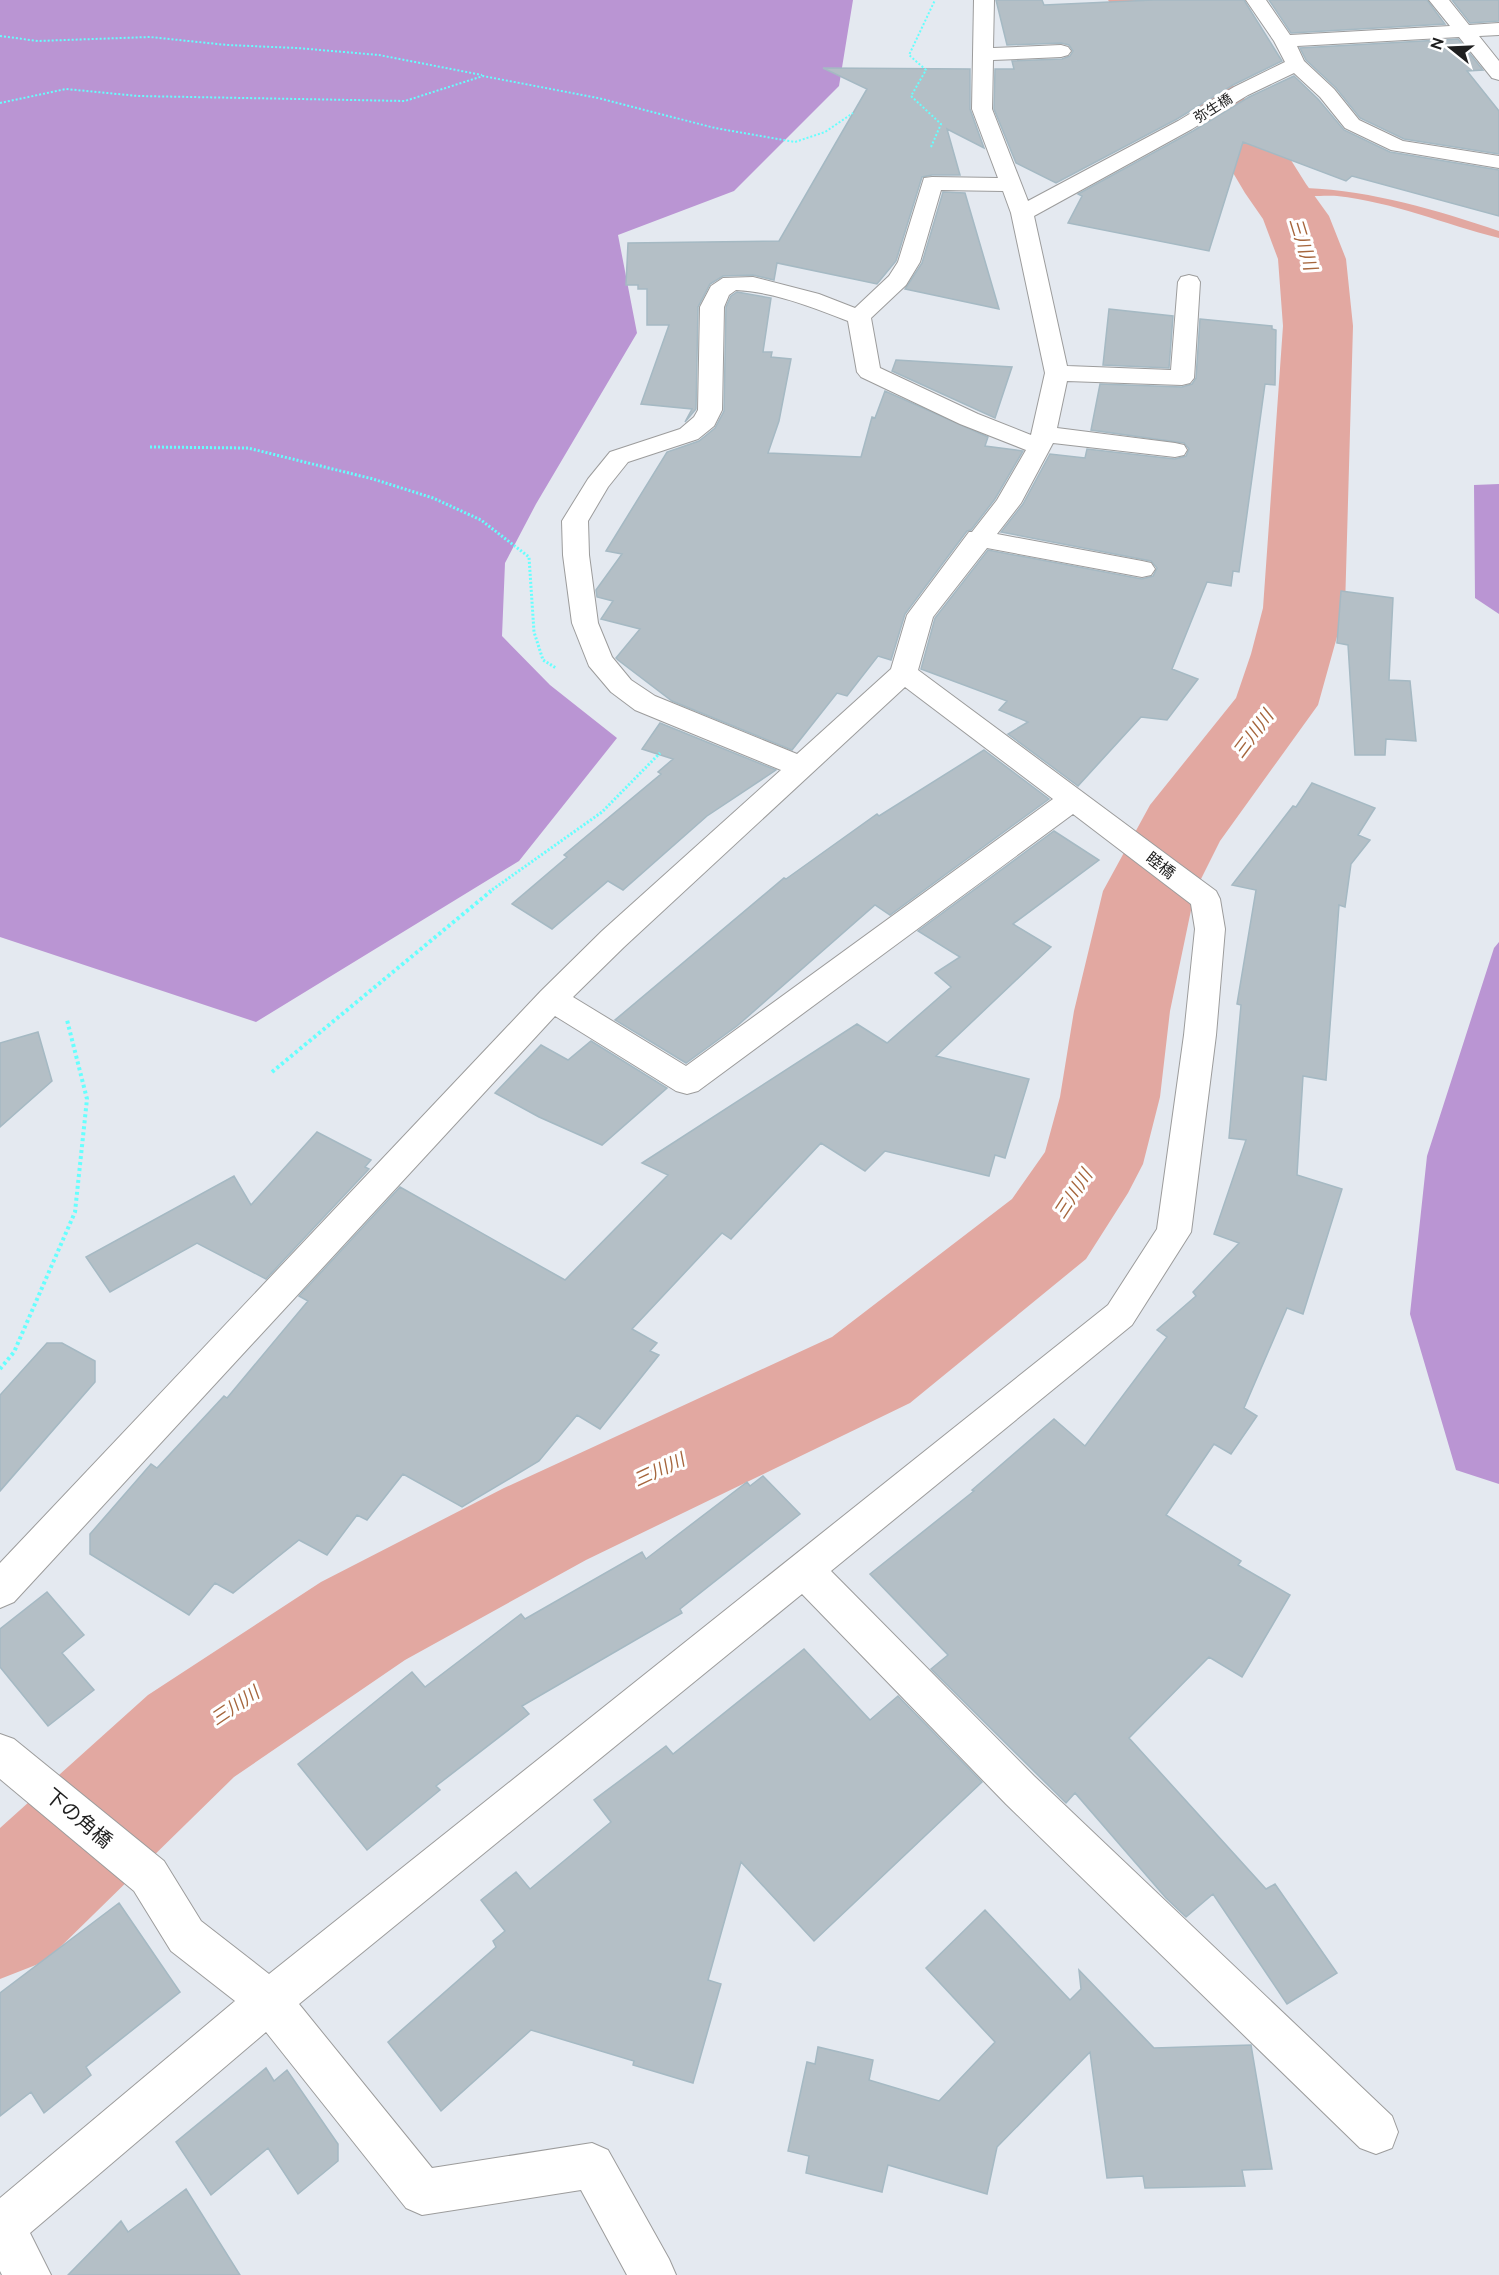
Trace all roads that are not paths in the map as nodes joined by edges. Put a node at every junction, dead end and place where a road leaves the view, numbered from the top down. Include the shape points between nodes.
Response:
1 (984, 0) edge
2 (1256, 0) edge
3 (1438, 0) edge
4 (1499, 29) edge
5 (1462, 32) junction
6 (1284, 41) junction
7 (1061, 51) dead end
8 (982, 55) junction
9 (1296, 64) junction
10 (1499, 74) edge
11 (1499, 162) edge
12 (1012, 185) junction
13 (1022, 213) junction
14 (1189, 282) dead end
15 (859, 317) junction
16 (1057, 373) junction
17 (1041, 441) junction
18 (1175, 450) dead end
19 (978, 538) junction
20 (1142, 569) dead end
21 (904, 674) junction
22 (801, 767) junction
23 (1071, 800) junction
24 (552, 999) junction
25 (805, 1571) junction
26 (0, 1590) edge
27 (4, 1756) edge
28 (269, 2001) junction
29 (1376, 2132) dead end
30 (0, 2228) edge
31 (28, 2275) edge
32 (653, 2275) edge

1 - 8 street
2 - 6 street
3 - 5 street
4 - 5 street
5 - 6 street
5 - 10 street
6 - 9 street
7 - 8 street
8 - 12 street via 982,109
9 - 11 street via 1352,124 1398,146
9 - 13 street, 弥生橋
12 - 13 street
12 - 15 street via 932,183 909,262 898,280
13 - 16 street
14 - 16 street via 1182,378
15 - 17 street via 869,372 969,419
15 - 22 street via 753,284 731,283 719,291 712,308 710,410 705,421 689,434 619,457 575,521 585,623 599,660 621,686 690,724
16 - 17 street
17 - 18 street
17 - 19 street via 1008,503
19 - 20 street
19 - 21 street via 920,615
21 - 22 street
21 - 23 street, 睦橋
22 - 24 street
23 - 24 street via 687,1082
23 - 25 street, 睦橋 via 1205,899 1210,929 1174,1232 1120,1315
24 - 26 street
25 - 28 street
25 - 29 street via 1020,1791
27 - 28 street, 下の角橋 via 150,1876 186,1936
28 - 30 street
28 - 32 street, 下の角橋 via 422,2192 592,2166
30 - 31 street

